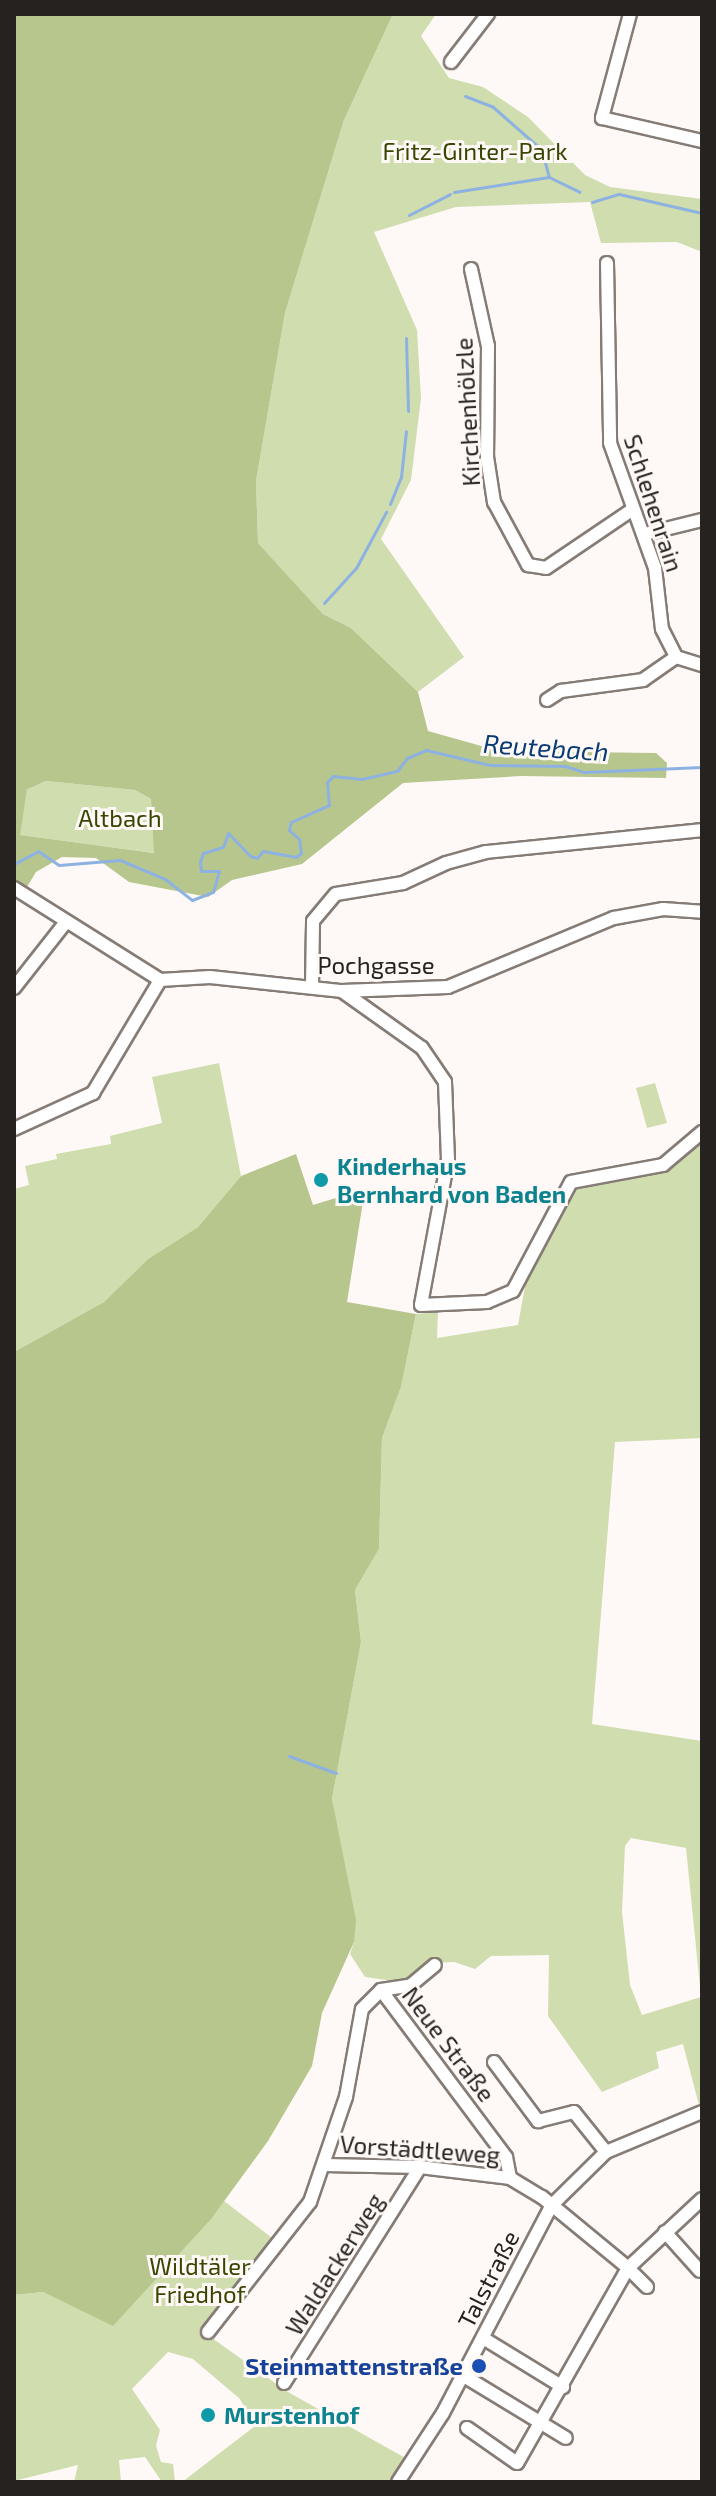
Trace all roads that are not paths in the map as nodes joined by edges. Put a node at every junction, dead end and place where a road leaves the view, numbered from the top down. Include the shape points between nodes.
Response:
1 (488, 14) edge
2 (630, 14) edge
3 (451, 62) dead end
4 (702, 141) edge
5 (607, 263) dead end
6 (471, 269) dead end
7 (633, 509) junction
8 (702, 520) edge
9 (645, 534) junction
10 (676, 657) junction
11 (702, 665) edge
12 (547, 700) dead end
13 (702, 830) edge
14 (14, 888) edge
15 (697, 911) edge
16 (66, 922) junction
17 (160, 980) junction
18 (312, 987) junction
19 (14, 988) edge
20 (342, 991) junction
21 (14, 1129) edge
22 (702, 1132) edge
23 (435, 1965) dead end
24 (381, 1990) junction
25 (494, 2062) dead end
26 (702, 2112) edge
27 (608, 2151) junction
28 (325, 2165) junction
29 (420, 2167) junction
30 (510, 2178) junction
31 (702, 2199) edge
32 (551, 2206) junction
33 (664, 2232) junction
34 (628, 2268) junction
35 (700, 2271) edge
36 (647, 2287) dead end
37 (208, 2332) dead end
38 (483, 2338) junction
39 (464, 2376) junction
40 (284, 2383) dead end
41 (563, 2387) junction
42 (542, 2422) junction
43 (467, 2428) dead end
44 (566, 2438) dead end
45 (398, 2482) edge

1 - 3 street
2 - 4 street via 602,118
5 - 7 street, Schlehenrain via 607,425
6 - 7 street, Kirchenhölzle via 488,346 487,457 494,502 528,565 546,568
7 - 9 street, Schlehenrain
8 - 9 street
9 - 10 street, Schlehenrain via 662,629
10 - 11 street
10 - 12 street via 643,680 561,691
13 - 18 street via 486,852 403,883 336,894 313,921
14 - 16 street
15 - 20 street, Pochgasse via 663,909 614,918 448,987
16 - 17 street
16 - 19 street
17 - 18 street, Pochgasse via 210,977
17 - 21 street via 93,1093
18 - 20 street, Pochgasse
20 - 22 street via 422,1048 445,1082 448,1159 421,1305 487,1302 513,1291 571,1182 663,1165
23 - 24 street, Neue Straße via 411,1985
24 - 28 street, Vorstädtleweg via 362,2009 346,2097
24 - 30 street, Neue Straße via 506,2157
25 - 27 street via 538,2121 574,2112
26 - 27 street
27 - 32 street, Talstraße
28 - 29 street, Vorstädtleweg
28 - 37 street, Vorstädtleweg via 310,2202
29 - 30 street, Vorstädtleweg
29 - 40 street, Waldackerweg
30 - 32 street, Vorstädtleweg
31 - 33 street
32 - 34 street, Vorstädtleweg
32 - 38 street, Talstraße
33 - 34 street
33 - 35 street
34 - 36 street, Vorstädtleweg
34 - 41 street
38 - 39 street, Talstraße
38 - 41 street
39 - 42 street
39 - 45 street, Talstraße
41 - 42 street
42 - 43 street via 517,2463
42 - 44 street

